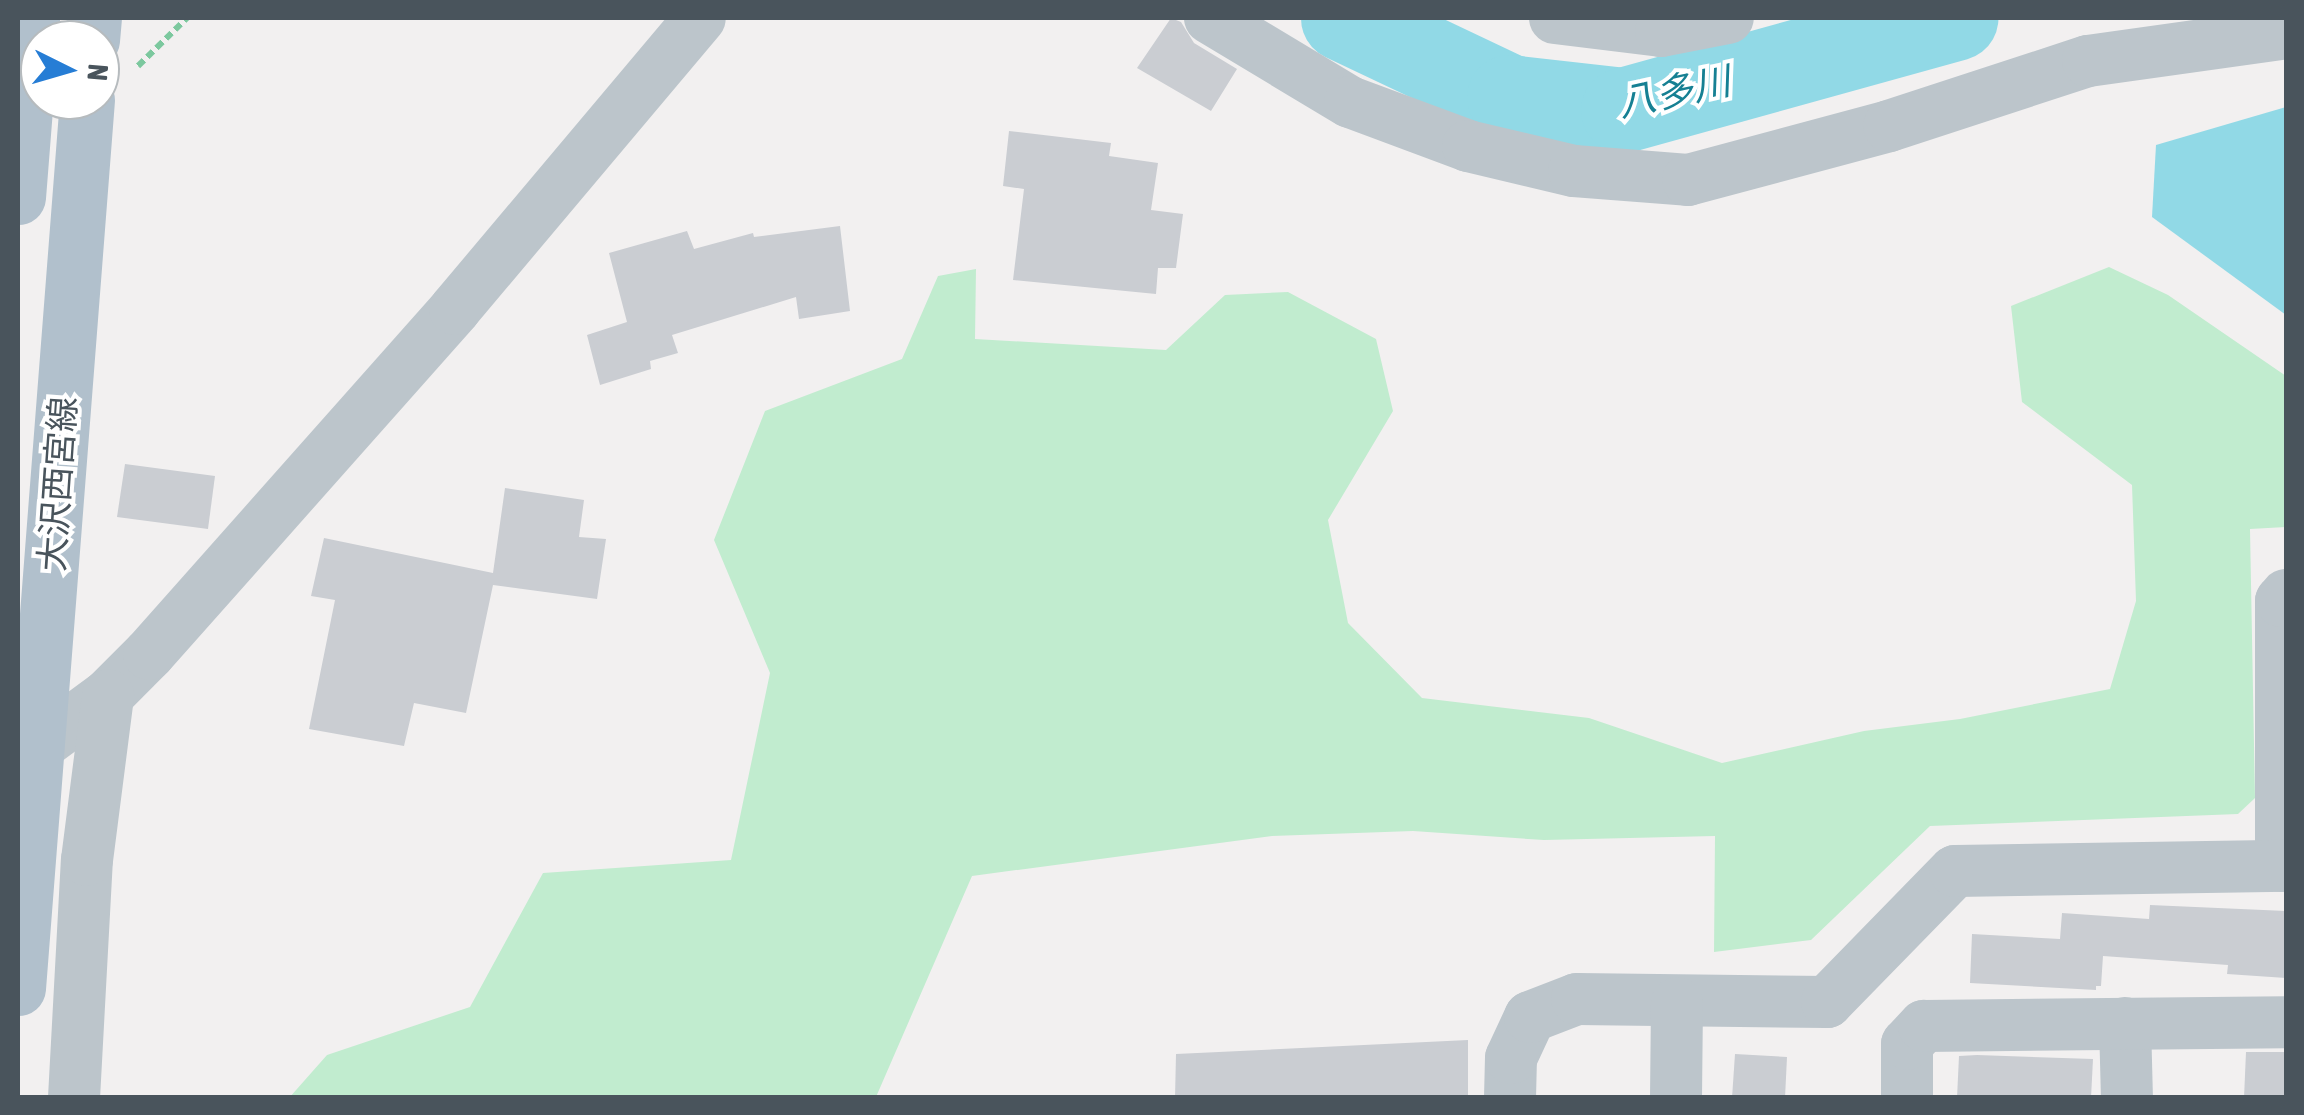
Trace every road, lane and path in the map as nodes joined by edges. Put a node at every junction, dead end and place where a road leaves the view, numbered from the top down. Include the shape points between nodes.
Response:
1 (32, 18) edge
2 (700, 18) edge
3 (1210, 18) edge
4 (1554, 18) edge
5 (1728, 18) edge
6 (2286, 33) edge
7 (85, 120) edge
8 (18, 197) edge
9 (2286, 595) edge
10 (108, 696) junction
11 (36, 748) junction
12 (2284, 866) edge
13 (18, 988) edge
14 (1677, 1003) junction
15 (2286, 1022) edge
16 (2125, 1023) junction
17 (74, 1098) edge
18 (1510, 1098) edge
19 (1676, 1098) edge
20 (1907, 1098) edge
21 (2127, 1098) edge

1 - 8 main road
2 - 10 street via 455,309
3 - 6 street via 1350,102 1468,146 1574,171 1688,180 1889,126 2088,62
4 - 5 street via 1661,30
7 - 11 main road, 大沢西宮線
9 - 12 street
10 - 11 street
10 - 17 street via 87,860
11 - 13 main road, 大沢西宮線
12 - 14 street via 1955,871 1827,1002
14 - 18 street via 1577,998 1530,1017 1511,1058
14 - 19 street
15 - 16 street
16 - 20 street via 1924,1026 1907,1044
16 - 21 street

